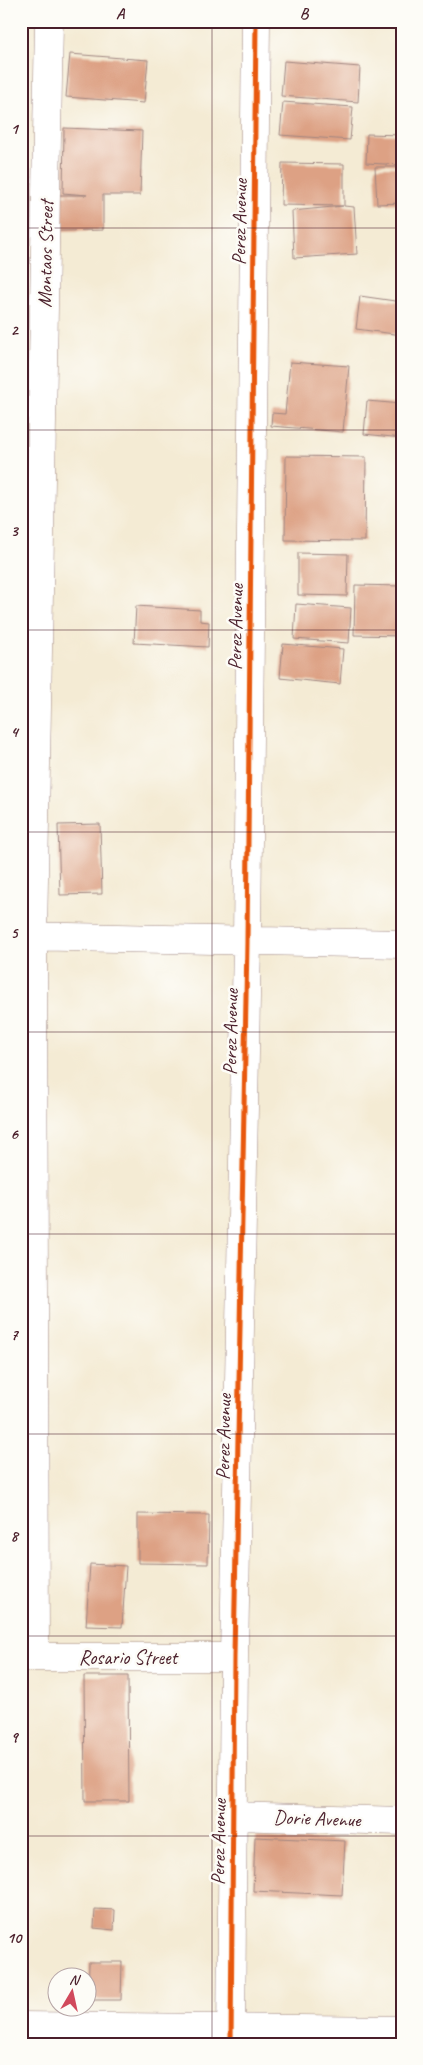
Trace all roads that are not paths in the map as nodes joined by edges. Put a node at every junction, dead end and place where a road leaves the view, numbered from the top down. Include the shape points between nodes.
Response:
1 (49, 21) edge
2 (256, 21) edge
3 (27, 936) edge
4 (247, 942) junction
5 (402, 944) edge
6 (28, 1657) edge
7 (234, 1657) junction
8 (233, 1816) junction
9 (402, 1821) edge
10 (402, 2030) edge
11 (22, 2032) edge
12 (231, 2036) edge

1 - 3 street, Montaos Street
2 - 4 street, Perez Avenue
3 - 4 street
3 - 6 street, Montaos Street
4 - 5 street
4 - 7 street, Perez Avenue
6 - 7 street, Rosario Street
7 - 8 street, Perez Avenue
8 - 9 street, Dorie Avenue
8 - 12 street, Perez Avenue
10 - 12 street
11 - 12 street

